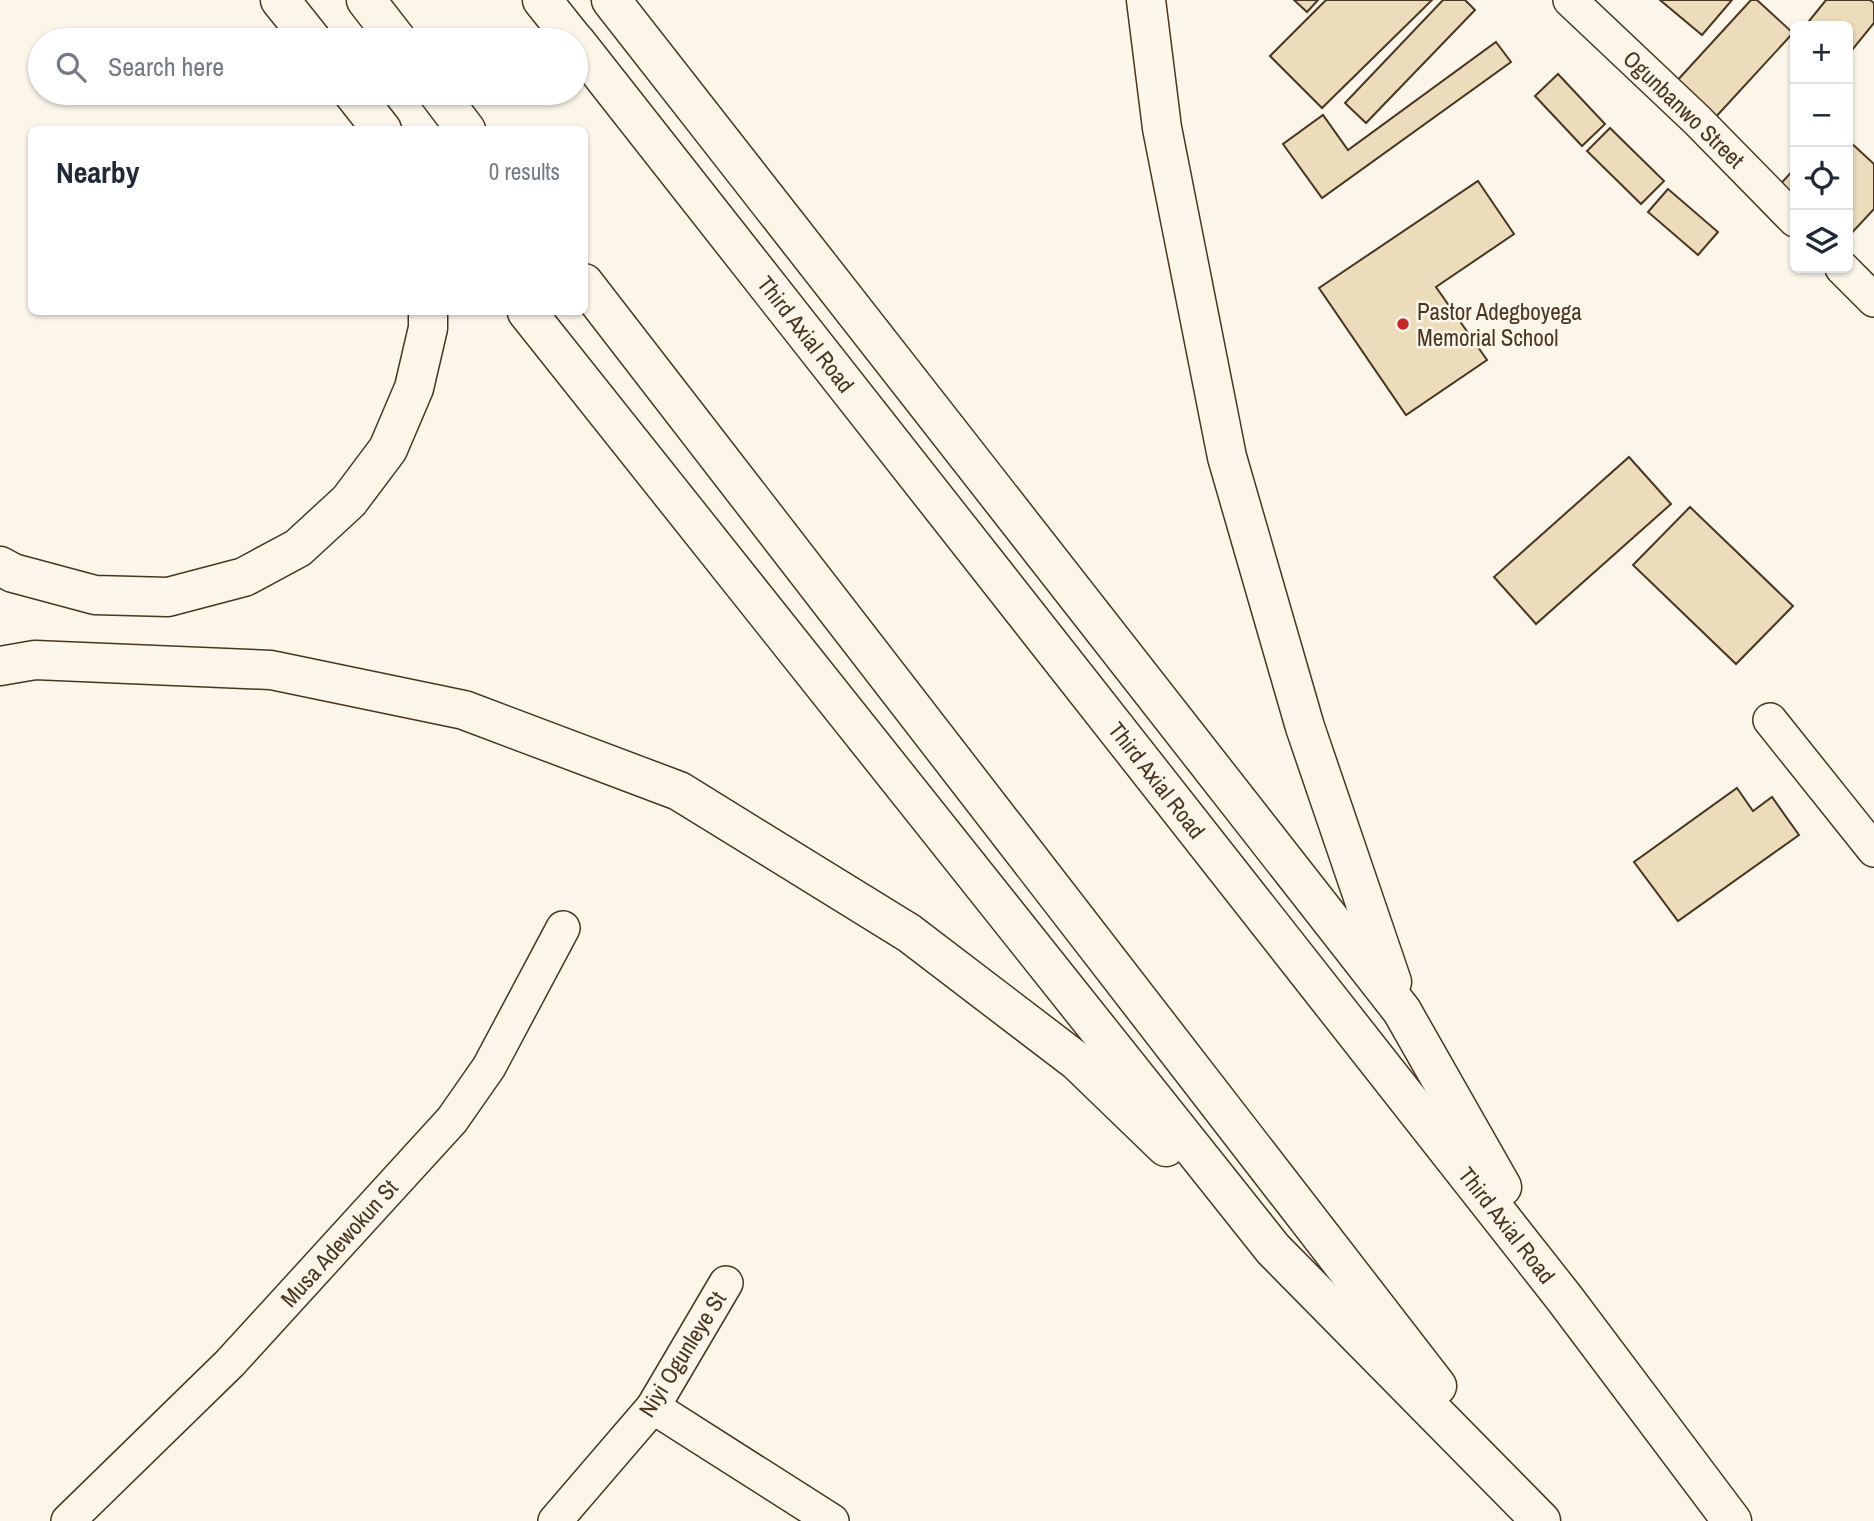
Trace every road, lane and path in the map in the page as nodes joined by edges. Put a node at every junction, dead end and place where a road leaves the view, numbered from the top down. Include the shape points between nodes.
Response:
1 (279, 0) edge
2 (366, 0) edge
3 (542, 0) edge
4 (611, 0) edge
5 (1146, 0) edge
6 (1570, 0) edge
7 (302, 28) edge
8 (388, 28) edge
9 (565, 28) edge
10 (588, 58) edge
11 (358, 105) edge
12 (362, 105) edge
13 (447, 105) edge
14 (370, 126) edge
15 (380, 126) edge
16 (463, 126) edge
17 (1790, 215) edge
18 (1847, 273) edge
19 (588, 288) edge
20 (1874, 300) edge
21 (428, 315) edge
22 (529, 315) edge
23 (0, 566) edge
24 (0, 666) edge
25 (1770, 720) dead end
26 (1874, 850) edge
27 (563, 928) dead end
28 (1402, 1011) junction
29 (1273, 1249) junction
30 (726, 1283) dead end
31 (1565, 1299) junction
32 (653, 1408) junction
33 (68, 1521) edge
34 (555, 1521) edge
35 (832, 1521) edge
36 (1541, 1521) edge
37 (1732, 1521) edge

1 - 7 highway
2 - 8 highway
3 - 9 highway, Third Axial Road
4 - 28 highway
5 - 28 highway via 1162,128 1227,457 1305,727
6 - 17 street, Ogunbanwo Street
10 - 31 highway, Third Axial Road
11 - 14 highway
12 - 15 highway
13 - 16 highway
18 - 20 street
19 - 36 highway
21 - 23 highway via 414,387 388,449 349,501 298,548 244,577 168,597 95,595
22 - 29 highway
24 - 29 highway via 35,660 271,670 464,710 679,791 909,933 1078,1062
25 - 26 street
27 - 33 street, Musa Adewokun St via 489,1067 452,1120 230,1363
28 - 31 highway
29 - 36 highway
30 - 32 street, Niyi Ogunleye St
31 - 37 highway, Third Axial Road
32 - 34 street, Niyi Ogunleye St
32 - 35 street

